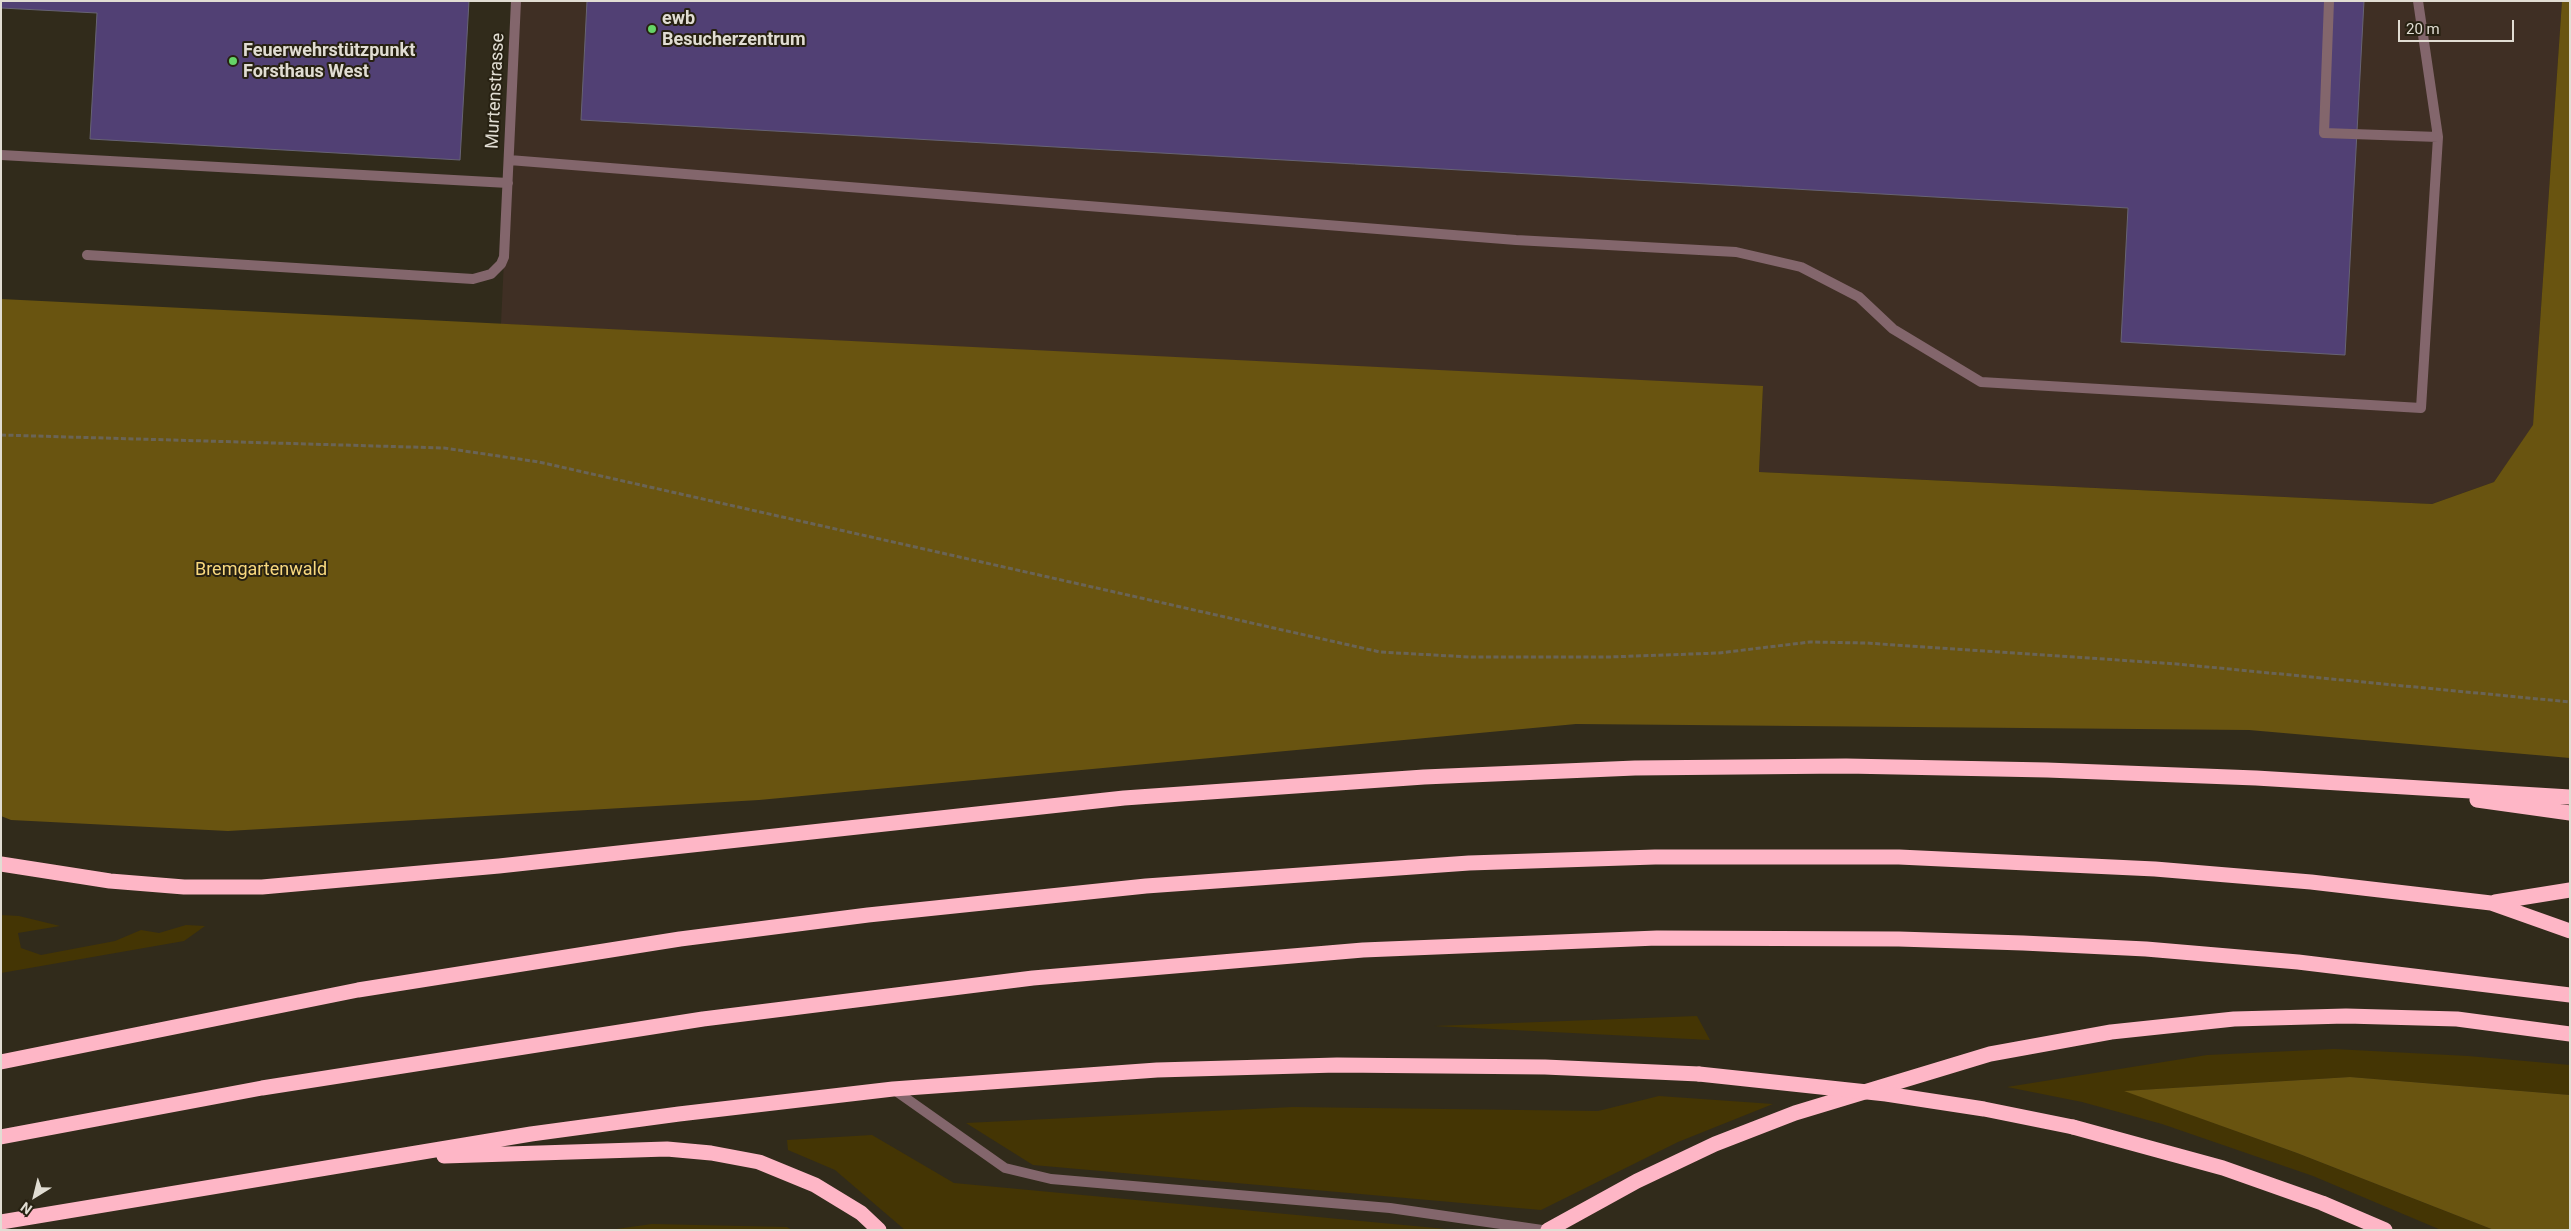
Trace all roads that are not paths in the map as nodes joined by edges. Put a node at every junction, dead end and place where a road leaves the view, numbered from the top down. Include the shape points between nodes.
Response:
1 (516, 1) edge
2 (2329, 1) edge
3 (2418, 1) edge
4 (2438, 138) junction
5 (1, 155) edge
6 (509, 160) junction
7 (508, 182) junction
8 (87, 255) dead end
9 (2352, 784) junction
10 (2570, 797) edge
11 (2570, 812) edge
12 (1, 864) edge
13 (2570, 890) edge
14 (2491, 903) junction
15 (2570, 931) edge
16 (2570, 995) edge
17 (2570, 1034) edge
18 (1, 1062) edge
19 (893, 1089) junction
20 (1, 1136) edge
21 (382, 1158) junction
22 (1, 1222) edge
23 (879, 1230) edge
24 (1542, 1230) edge
25 (1548, 1230) edge
26 (2385, 1230) edge

1 - 6 lane, Murtenstrasse
2 - 4 lane via 2324,133
3 - 4 lane
4 - 6 lane via 2422,408 1981,382 1893,329 1859,297 1801,267 1736,252 1496,238
5 - 7 lane
6 - 7 lane, Murtenstrasse
7 - 8 lane, Murtenstrasse via 504,257 497,269 473,279
9 - 10 highway
9 - 11 highway
9 - 12 highway via 2160,774 1846,766 1527,772 1124,798 499,866 262,887 184,887 110,881
13 - 14 highway
14 - 15 highway
14 - 18 highway via 2174,870 1899,857 1655,857 1357,869 1027,897 680,940 358,990
16 - 20 highway via 2298,962 2023,943 1657,938 1373,950 1033,978 703,1018 271,1086
17 - 25 highway via 2457,1019 2346,1016 2234,1019 2110,1032 1990,1054 1795,1113 1724,1141 1637,1181
19 - 21 highway via 679,1114
19 - 24 lane via 1005,1168 1051,1179 1390,1208
19 - 26 highway, bridge via 1157,1070 1336,1065 1545,1067 1698,1074 1886,1094 2073,1126 2223,1168 2322,1203
21 - 22 highway
21 - 23 highway via 668,1150 711,1153 759,1162 815,1185 861,1213

